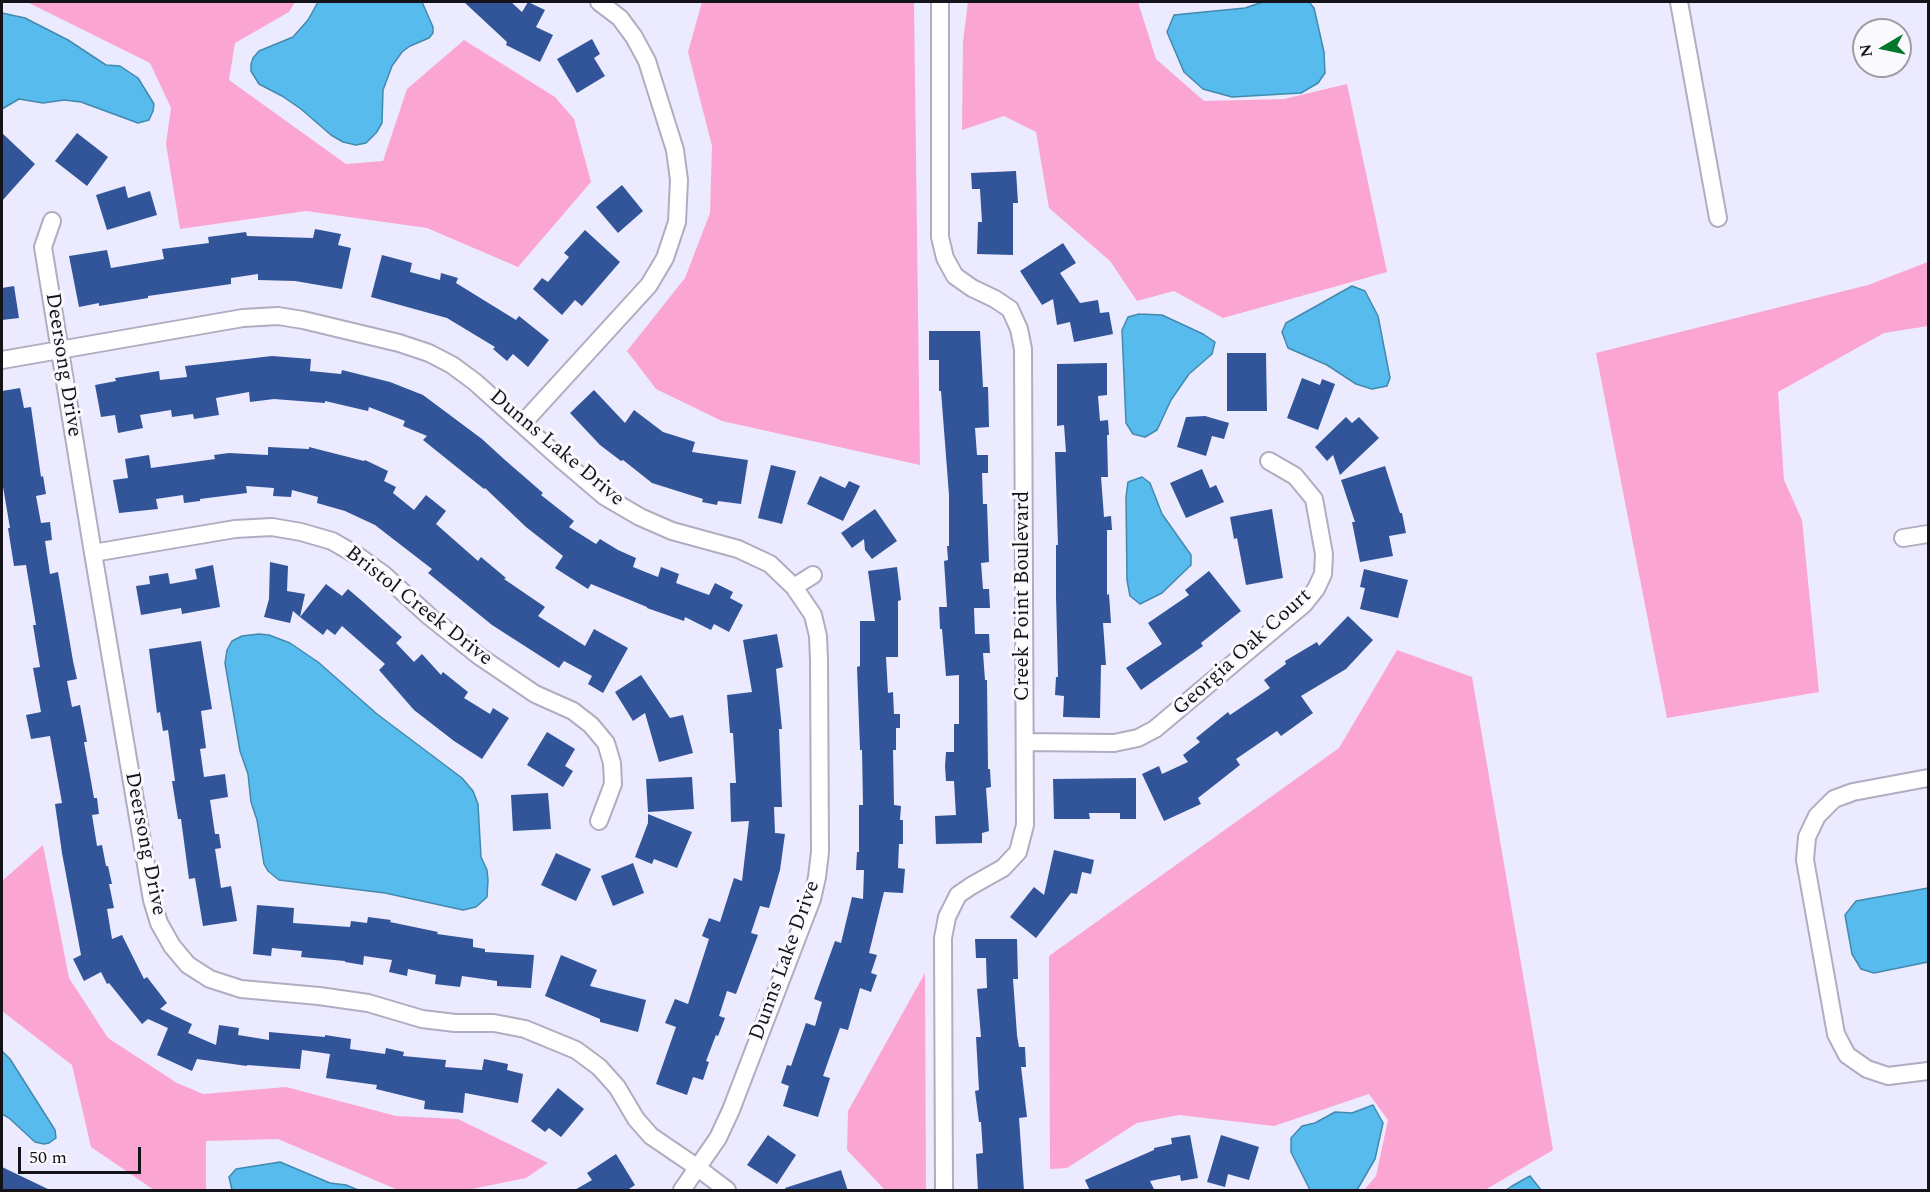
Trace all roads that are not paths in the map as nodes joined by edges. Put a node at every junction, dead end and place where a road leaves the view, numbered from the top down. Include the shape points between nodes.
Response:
1 (599, 2) edge
2 (940, 2) edge
3 (1679, 2) edge
4 (1718, 218) dead end
5 (52, 220) dead end
6 (59, 351) junction
7 (2, 360) edge
8 (523, 423) junction
9 (1269, 461) dead end
10 (1929, 534) edge
11 (1903, 538) dead end
12 (93, 554) junction
13 (813, 575) dead end
14 (794, 587) junction
15 (1025, 742) junction
16 (1929, 778) edge
17 (599, 821) dead end
18 (1929, 1071) edge
19 (698, 1168) junction
20 (682, 1191) edge
21 (727, 1191) edge
22 (944, 1191) edge

1 - 8 street via 620,18 647,61 675,150 679,180 677,222 665,258 649,285
2 - 15 street, Creek Point Boulevard via 940,237 945,258 955,276 1010,309 1023,349
3 - 4 street
5 - 6 street, Deersong Drive via 43,246
6 - 7 street, Dunns Lake Drive
6 - 8 street, Dunns Lake Drive via 243,318 286,317 429,353 452,364
6 - 12 street, Deersong Drive
8 - 14 street, Dunns Lake Drive via 596,489 631,512 672,531 738,549 770,564
9 - 15 street, Georgia Oak Court via 1296,476 1314,499 1324,554 1323,574 1304,604 1155,729 1138,738 1114,743
10 - 11 street
12 - 17 street, Bristol Creek Drive via 234,529 272,527 332,541 383,574 479,656 591,725 606,743 614,784
12 - 19 street, Deersong Drive via 152,900 172,946 189,965 210,980 240,989 368,1003 422,1019 525,1029 576,1050 599,1067 651,1136
13 - 14 street
14 - 19 street, Dunns Lake Drive via 813,615 819,652 817,877 731,1110
15 - 22 street, Creek Point Boulevard via 1025,825 1018,852 1003,868 958,896 942,938
16 - 18 street via 1834,799 1817,816 1806,837 1805,861 1836,1034 1846,1055 1867,1069 1888,1076
19 - 20 street, Dunns Lake Drive
19 - 21 street, Deersong Drive

